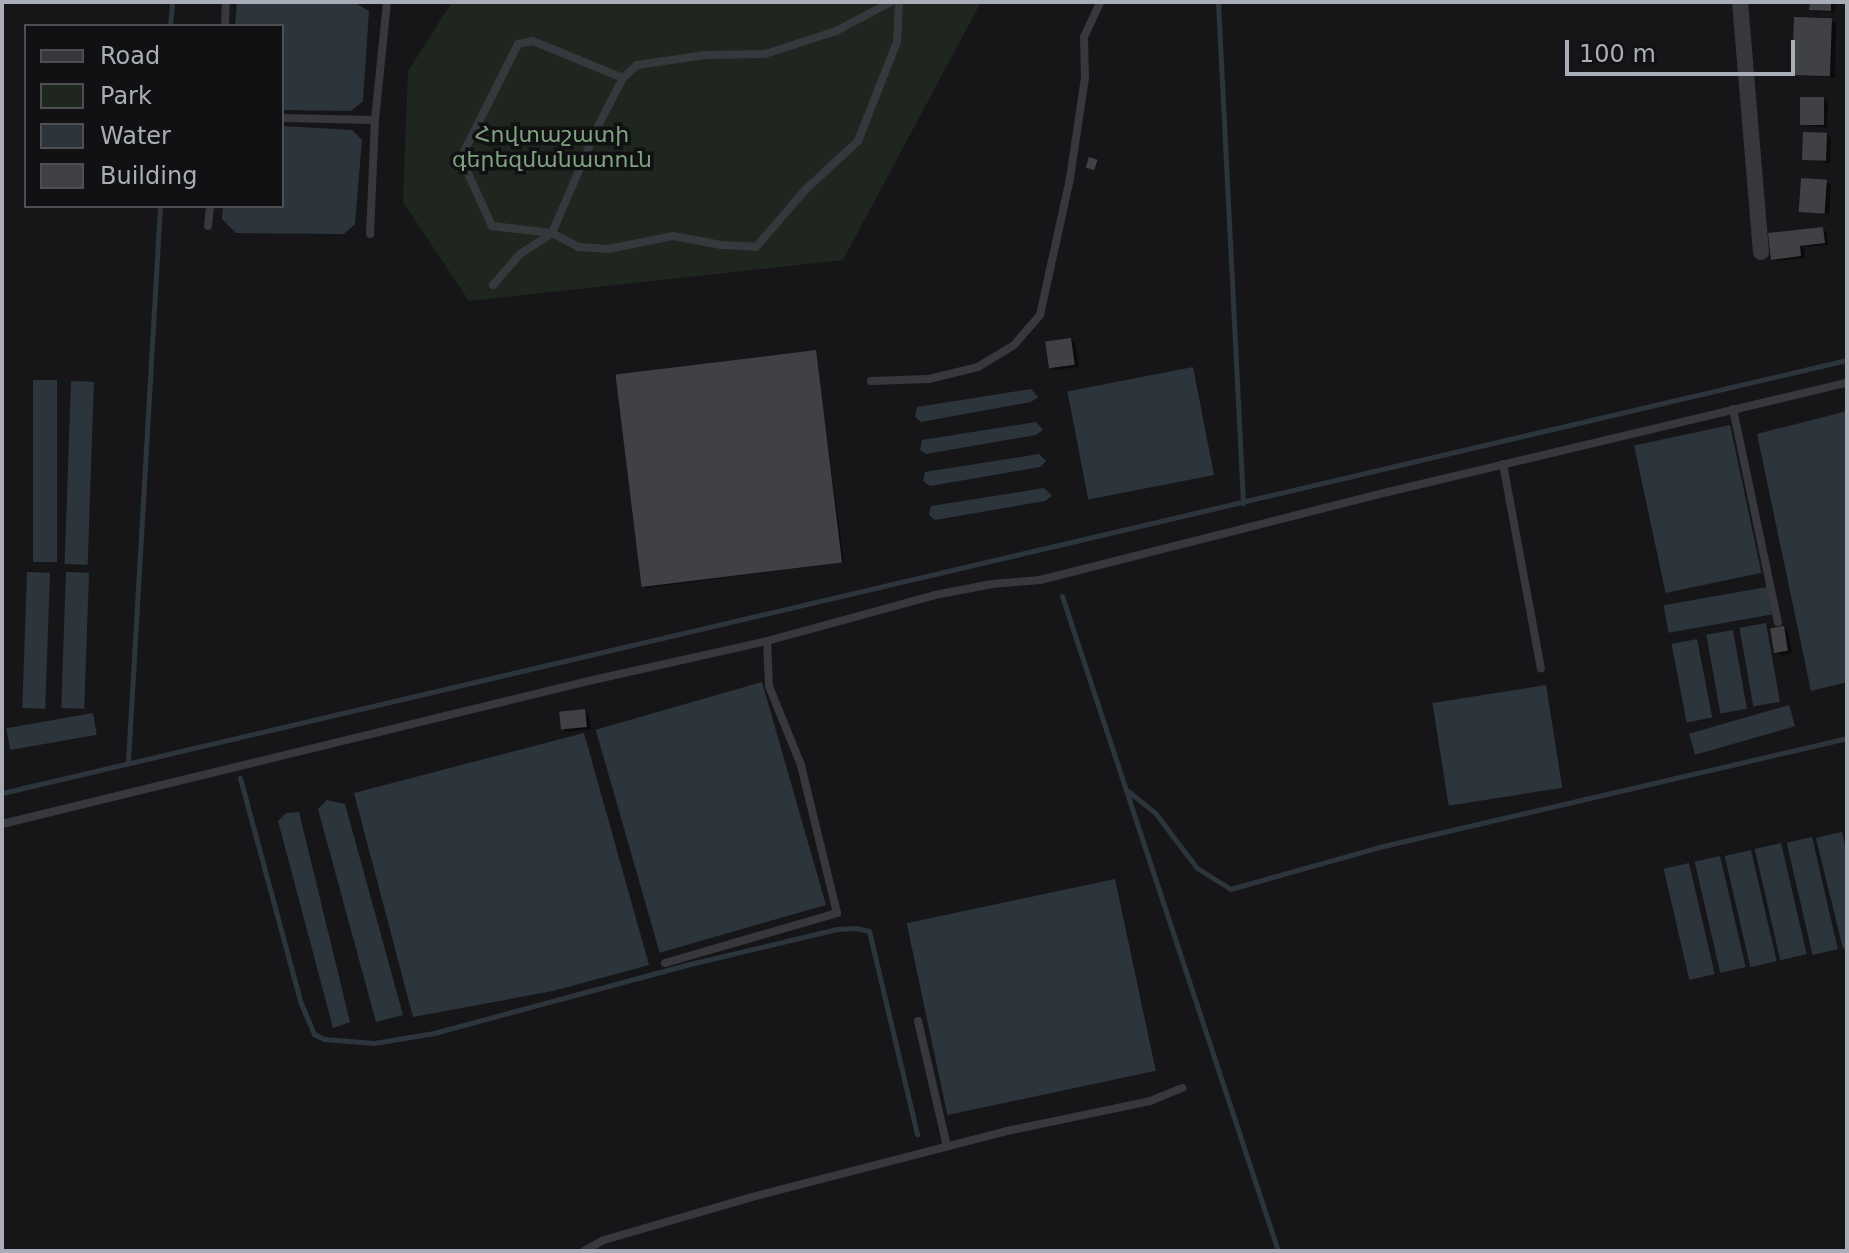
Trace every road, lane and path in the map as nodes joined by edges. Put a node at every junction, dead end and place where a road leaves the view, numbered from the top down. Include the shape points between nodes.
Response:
1 (226, 2) edge
2 (387, 2) edge
3 (891, 2) edge
4 (899, 2) edge
5 (1100, 2) edge
6 (1740, 2) edge
7 (225, 24) edge
8 (623, 78) junction
9 (284, 118) edge
10 (375, 120) junction
11 (210, 208) edge
12 (208, 226) dead end
13 (552, 233) junction
14 (370, 234) dead end
15 (1761, 252) dead end
16 (493, 285) dead end
17 (871, 381) dead end
18 (1847, 383) edge
19 (1733, 409) junction
20 (1503, 464) junction
21 (1778, 622) dead end
22 (767, 641) junction
23 (1541, 669) dead end
24 (2, 824) edge
25 (665, 963) dead end
26 (918, 1021) dead end
27 (1183, 1088) dead end
28 (947, 1147) junction
29 (584, 1251) edge

1 - 7 lane
2 - 10 lane
3 - 8 lane via 836,31 765,54 705,55 637,65
4 - 13 lane via 897,42 858,141 806,189 756,247 673,236 608,249 578,247
5 - 17 lane via 1084,37 1085,78 1070,178 1040,315 1014,345 978,367 929,379
6 - 15 street
8 - 13 lane
8 - 13 lane via 533,41 518,44 461,158 492,226
9 - 10 lane
10 - 14 lane
11 - 12 lane
13 - 16 lane via 520,254
18 - 19 lane
19 - 20 lane
19 - 21 lane
20 - 22 lane via 1040,580 935,595
20 - 23 lane
22 - 24 lane
22 - 25 lane via 769,686 801,765 837,913
26 - 28 lane
27 - 28 lane via 1150,1101
28 - 29 lane via 737,1201 604,1240

